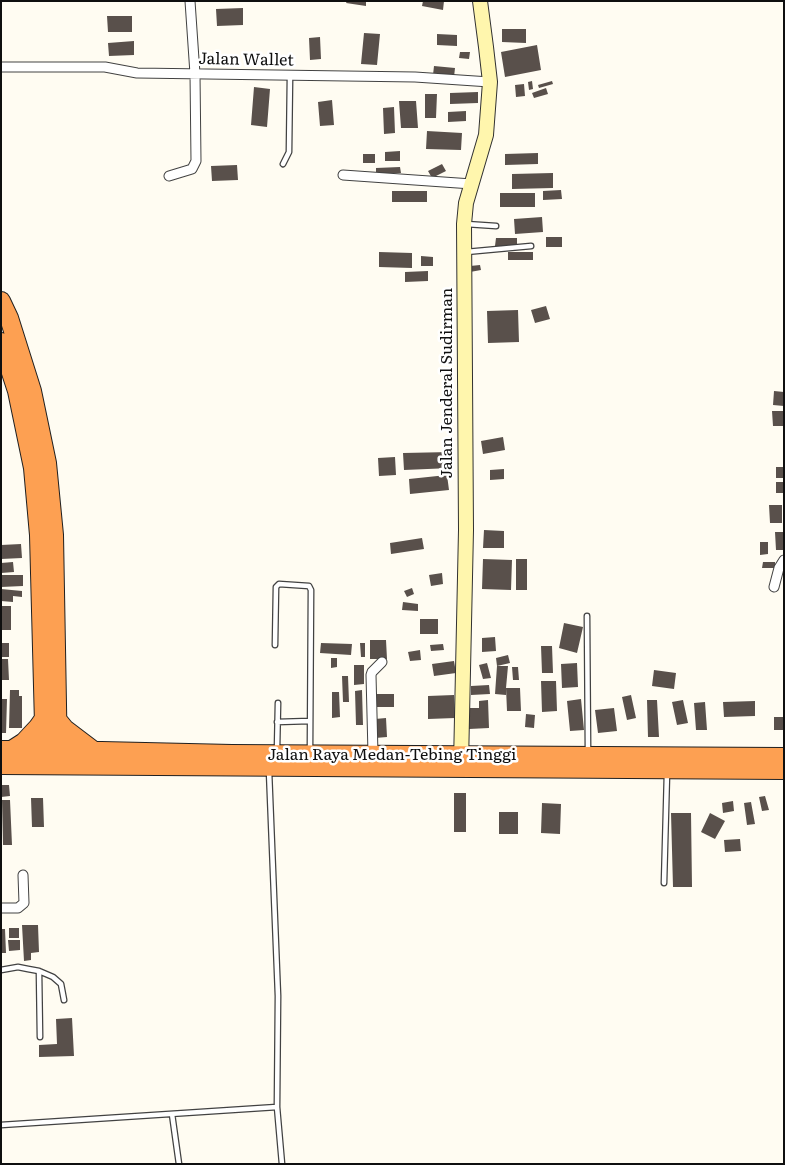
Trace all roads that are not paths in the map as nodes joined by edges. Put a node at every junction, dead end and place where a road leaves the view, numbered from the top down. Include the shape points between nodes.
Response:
1 (190, 1) edge
2 (480, 1) edge
3 (1, 67) edge
4 (195, 74) junction
5 (290, 76) junction
6 (490, 82) junction
7 (283, 164) dead end
8 (169, 176) dead end
9 (343, 176) dead end
10 (472, 184) junction
11 (464, 224) junction
12 (496, 226) dead end
13 (531, 246) dead end
14 (464, 252) junction
15 (1, 301) edge
16 (1, 342) edge
17 (784, 560) edge
18 (774, 587) dead end
19 (587, 616) dead end
20 (275, 645) dead end
21 (382, 662) dead end
22 (278, 703) dead end
23 (51, 718) junction
24 (310, 721) junction
25 (277, 722) junction
26 (94, 751) junction
27 (310, 754) junction
28 (373, 754) junction
29 (4, 755) edge
30 (588, 756) junction
31 (784, 757) edge
32 (52, 758) junction
33 (273, 761) junction
34 (461, 762) junction
35 (697, 763) junction
36 (668, 769) junction
37 (784, 770) edge
38 (23, 875) dead end
39 (664, 883) dead end
40 (1, 908) edge
41 (1, 970) edge
42 (39, 971) junction
43 (64, 1000) dead end
44 (40, 1037) dead end
45 (277, 1107) junction
46 (172, 1114) junction
47 (1, 1125) edge
48 (178, 1164) edge
49 (282, 1164) edge

1 - 4 street
2 - 6 main road, Jalan Jenderal Sudirman
3 - 4 street, Jalan Wallet via 105,68 136,73
4 - 5 street, Jalan Wallet
4 - 8 street via 196,161 192,169
5 - 6 street, Jalan Wallet via 416,77
5 - 7 lane via 290,152
6 - 10 main road, Jalan Jenderal Sudirman via 486,135
9 - 10 street
10 - 11 main road, Jalan Jenderal Sudirman
11 - 12 lane
11 - 14 main road, Jalan Jenderal Sudirman
13 - 14 lane
14 - 34 main road, Jalan Jenderal Sudirman via 466,530
15 - 23 highway via 32,390 47,464 54,535
16 - 23 highway via 17,391 32,468
17 - 18 street
19 - 30 lane
20 - 24 lane via 276,587 278,584 309,586
21 - 28 street via 371,675
22 - 25 lane
23 - 26 highway
23 - 29 highway
23 - 32 highway
24 - 25 lane
24 - 27 lane
25 - 33 lane
26 - 32 highway, Jalan Raya Medan-Tebing Tinggi
26 - 33 highway, Jalan Raya Medan-Tebing Tinggi
27 - 28 highway, Jalan Raya Medan-Tebing Tinggi
27 - 33 highway, Jalan Raya Medan-Tebing Tinggi
28 - 34 highway, Jalan Raya Medan-Tebing Tinggi
29 - 32 highway, Jalan Raya Medan-Tebing Tinggi
30 - 34 highway, Jalan Raya Medan-Tebing Tinggi
30 - 35 highway, Jalan Raya Medan-Tebing Tinggi
31 - 35 highway, Jalan Raya Medan-Tebing Tinggi
32 - 33 highway, Jalan Raya Medan-Tebing Tinggi
33 - 34 highway, Jalan Raya Medan-Tebing Tinggi
33 - 45 lane
34 - 36 highway, Jalan Raya Medan-Tebing Tinggi
35 - 36 highway, Jalan Raya Medan-Tebing Tinggi
35 - 37 highway, Jalan Raya Medan-Tebing Tinggi
36 - 39 lane
38 - 40 street via 24,903 18,908
41 - 42 lane via 18,967
42 - 43 lane via 62,984
42 - 44 lane
45 - 46 lane
45 - 49 lane
46 - 47 lane
46 - 48 lane

